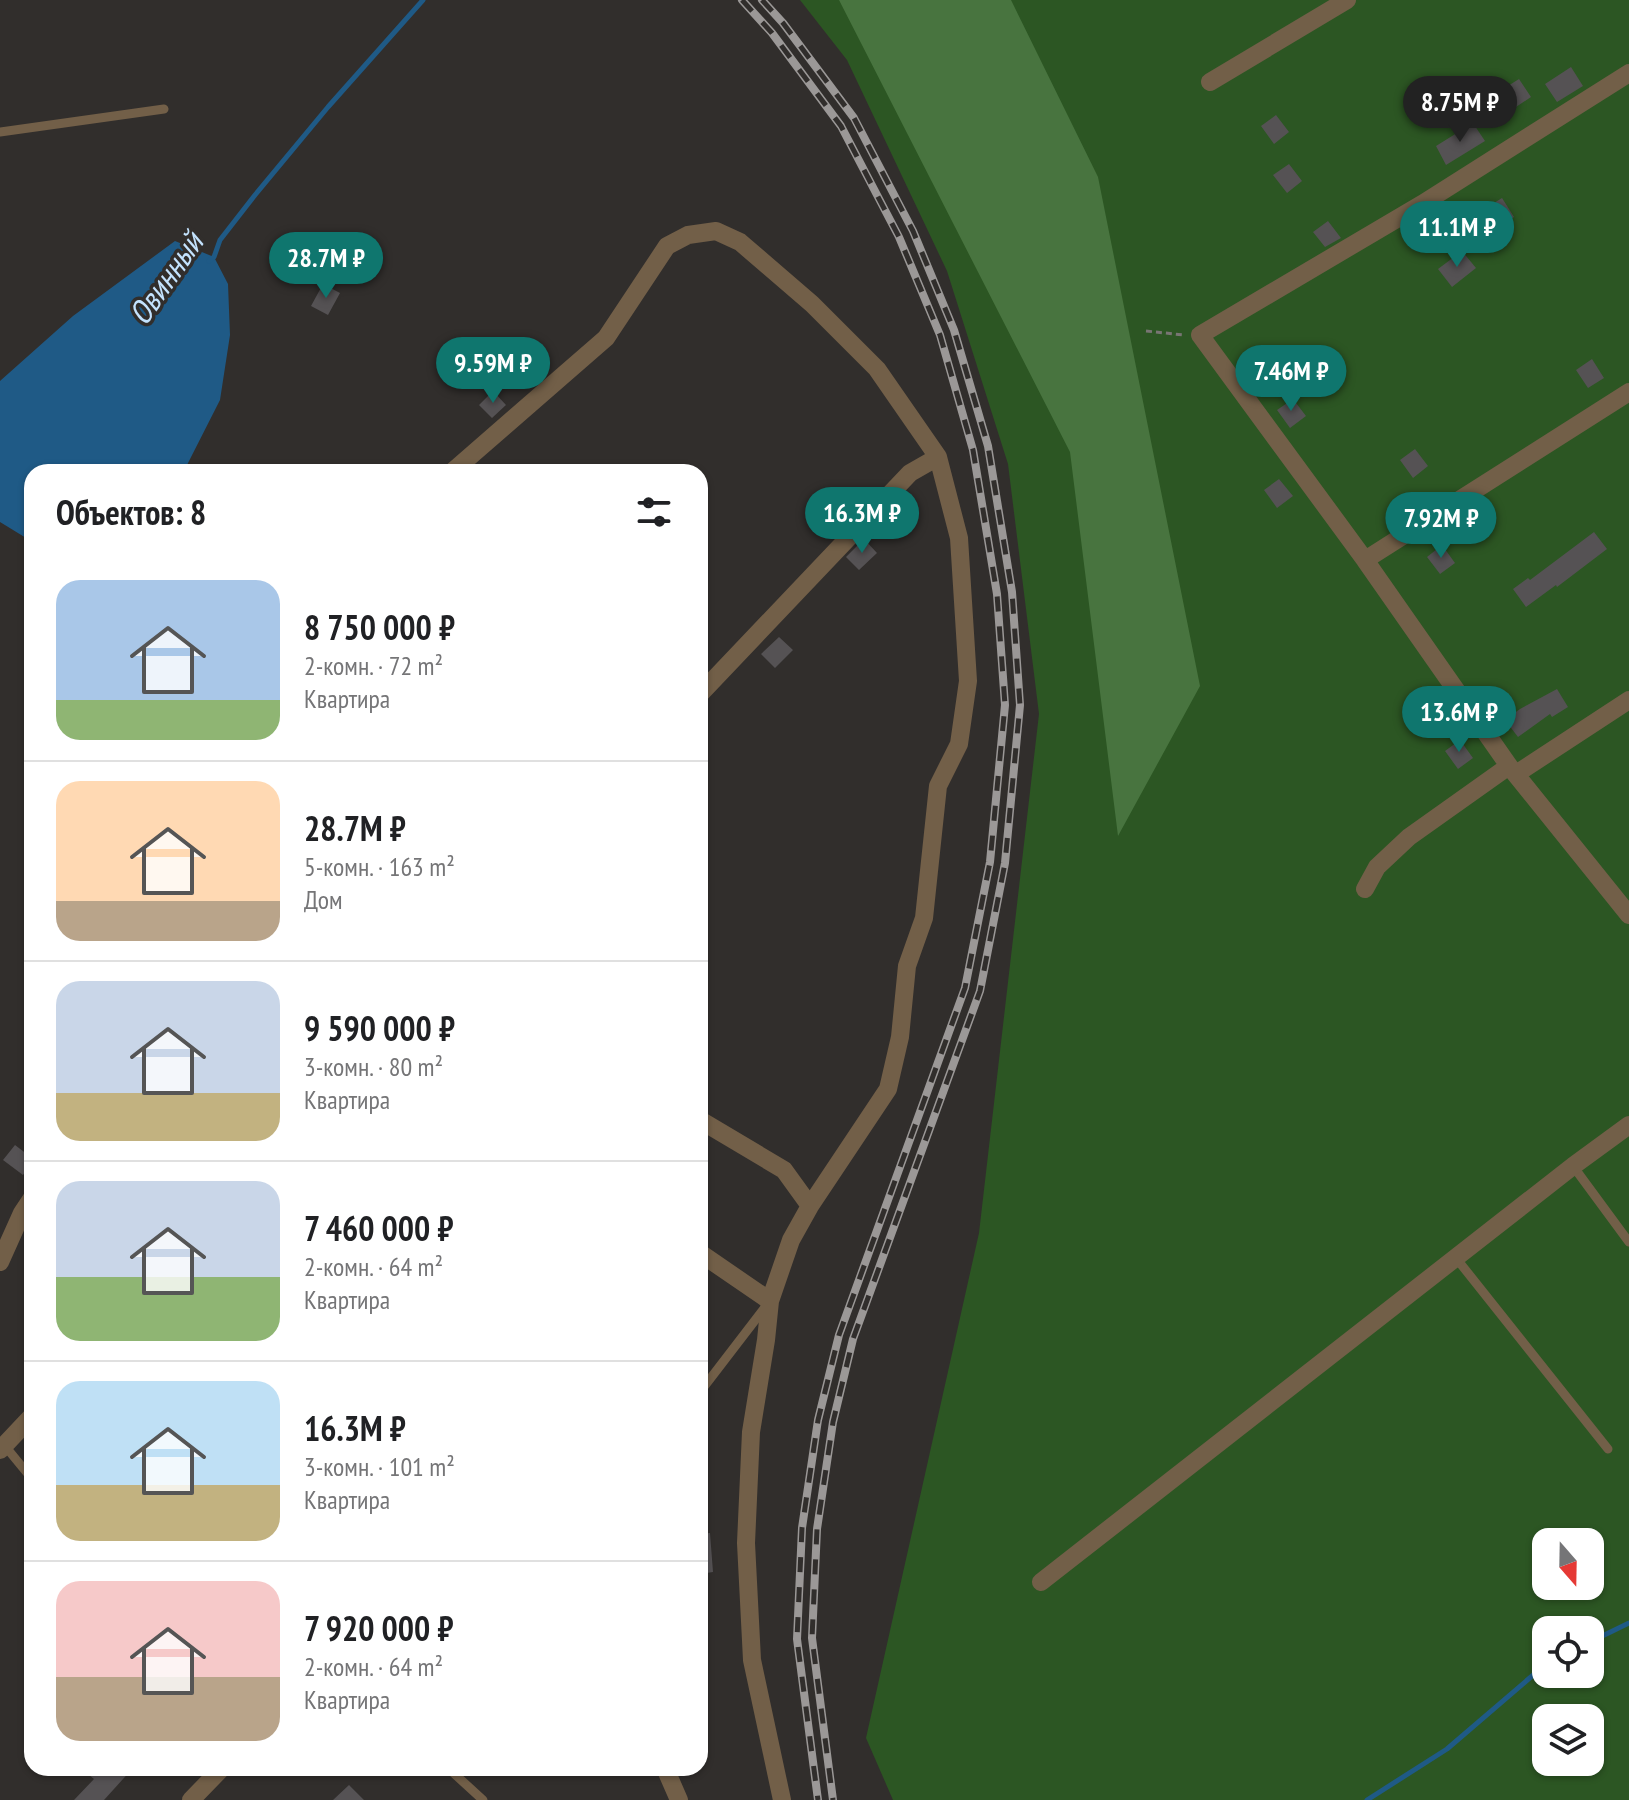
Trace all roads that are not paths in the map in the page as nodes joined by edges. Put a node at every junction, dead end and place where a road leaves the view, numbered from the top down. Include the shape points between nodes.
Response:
1 (1347, 0) edge
2 (1629, 73) edge
3 (1210, 82) dead end
4 (164, 109) dead end
5 (0, 132) edge
6 (1629, 392) edge
7 (938, 457) junction
8 (461, 464) edge
9 (1365, 560) junction
10 (708, 686) edge
11 (1629, 700) edge
12 (1512, 770) junction
13 (1365, 889) dead end
14 (1629, 915) edge
15 (708, 1125) edge
16 (1629, 1125) edge
17 (1573, 1166) junction
18 (810, 1206) junction
19 (24, 1210) edge
20 (1629, 1242) edge
21 (708, 1258) edge
22 (1456, 1258) junction
23 (0, 1262) edge
24 (770, 1301) junction
25 (708, 1382) edge
26 (24, 1425) edge
27 (3, 1448) edge
28 (1608, 1449) dead end
29 (24, 1470) edge
30 (1041, 1582) dead end
31 (214, 1776) edge
32 (457, 1776) edge
33 (668, 1776) edge
34 (191, 1800) edge
35 (483, 1800) edge
36 (679, 1800) edge
37 (782, 1800) edge

1 - 3 street
2 - 9 street via 1200,335
4 - 5 lane
6 - 9 street
7 - 8 street via 877,369 740,242 716,231 688,235 667,246 606,338
7 - 10 street via 910,473
7 - 18 street via 959,538 968,681 959,744 938,786 924,918 907,966 888,1089
9 - 12 street
11 - 12 street
12 - 13 street via 1409,837 1377,867
12 - 14 street
15 - 18 street via 784,1170
16 - 17 street
17 - 20 lane
17 - 22 street
18 - 24 street via 791,1240
19 - 23 street
21 - 24 street
22 - 28 lane
22 - 30 street
24 - 25 lane
24 - 37 street via 751,1432 746,1543 752,1660
26 - 27 street
27 - 29 lane
31 - 34 street
32 - 35 lane
33 - 36 street

